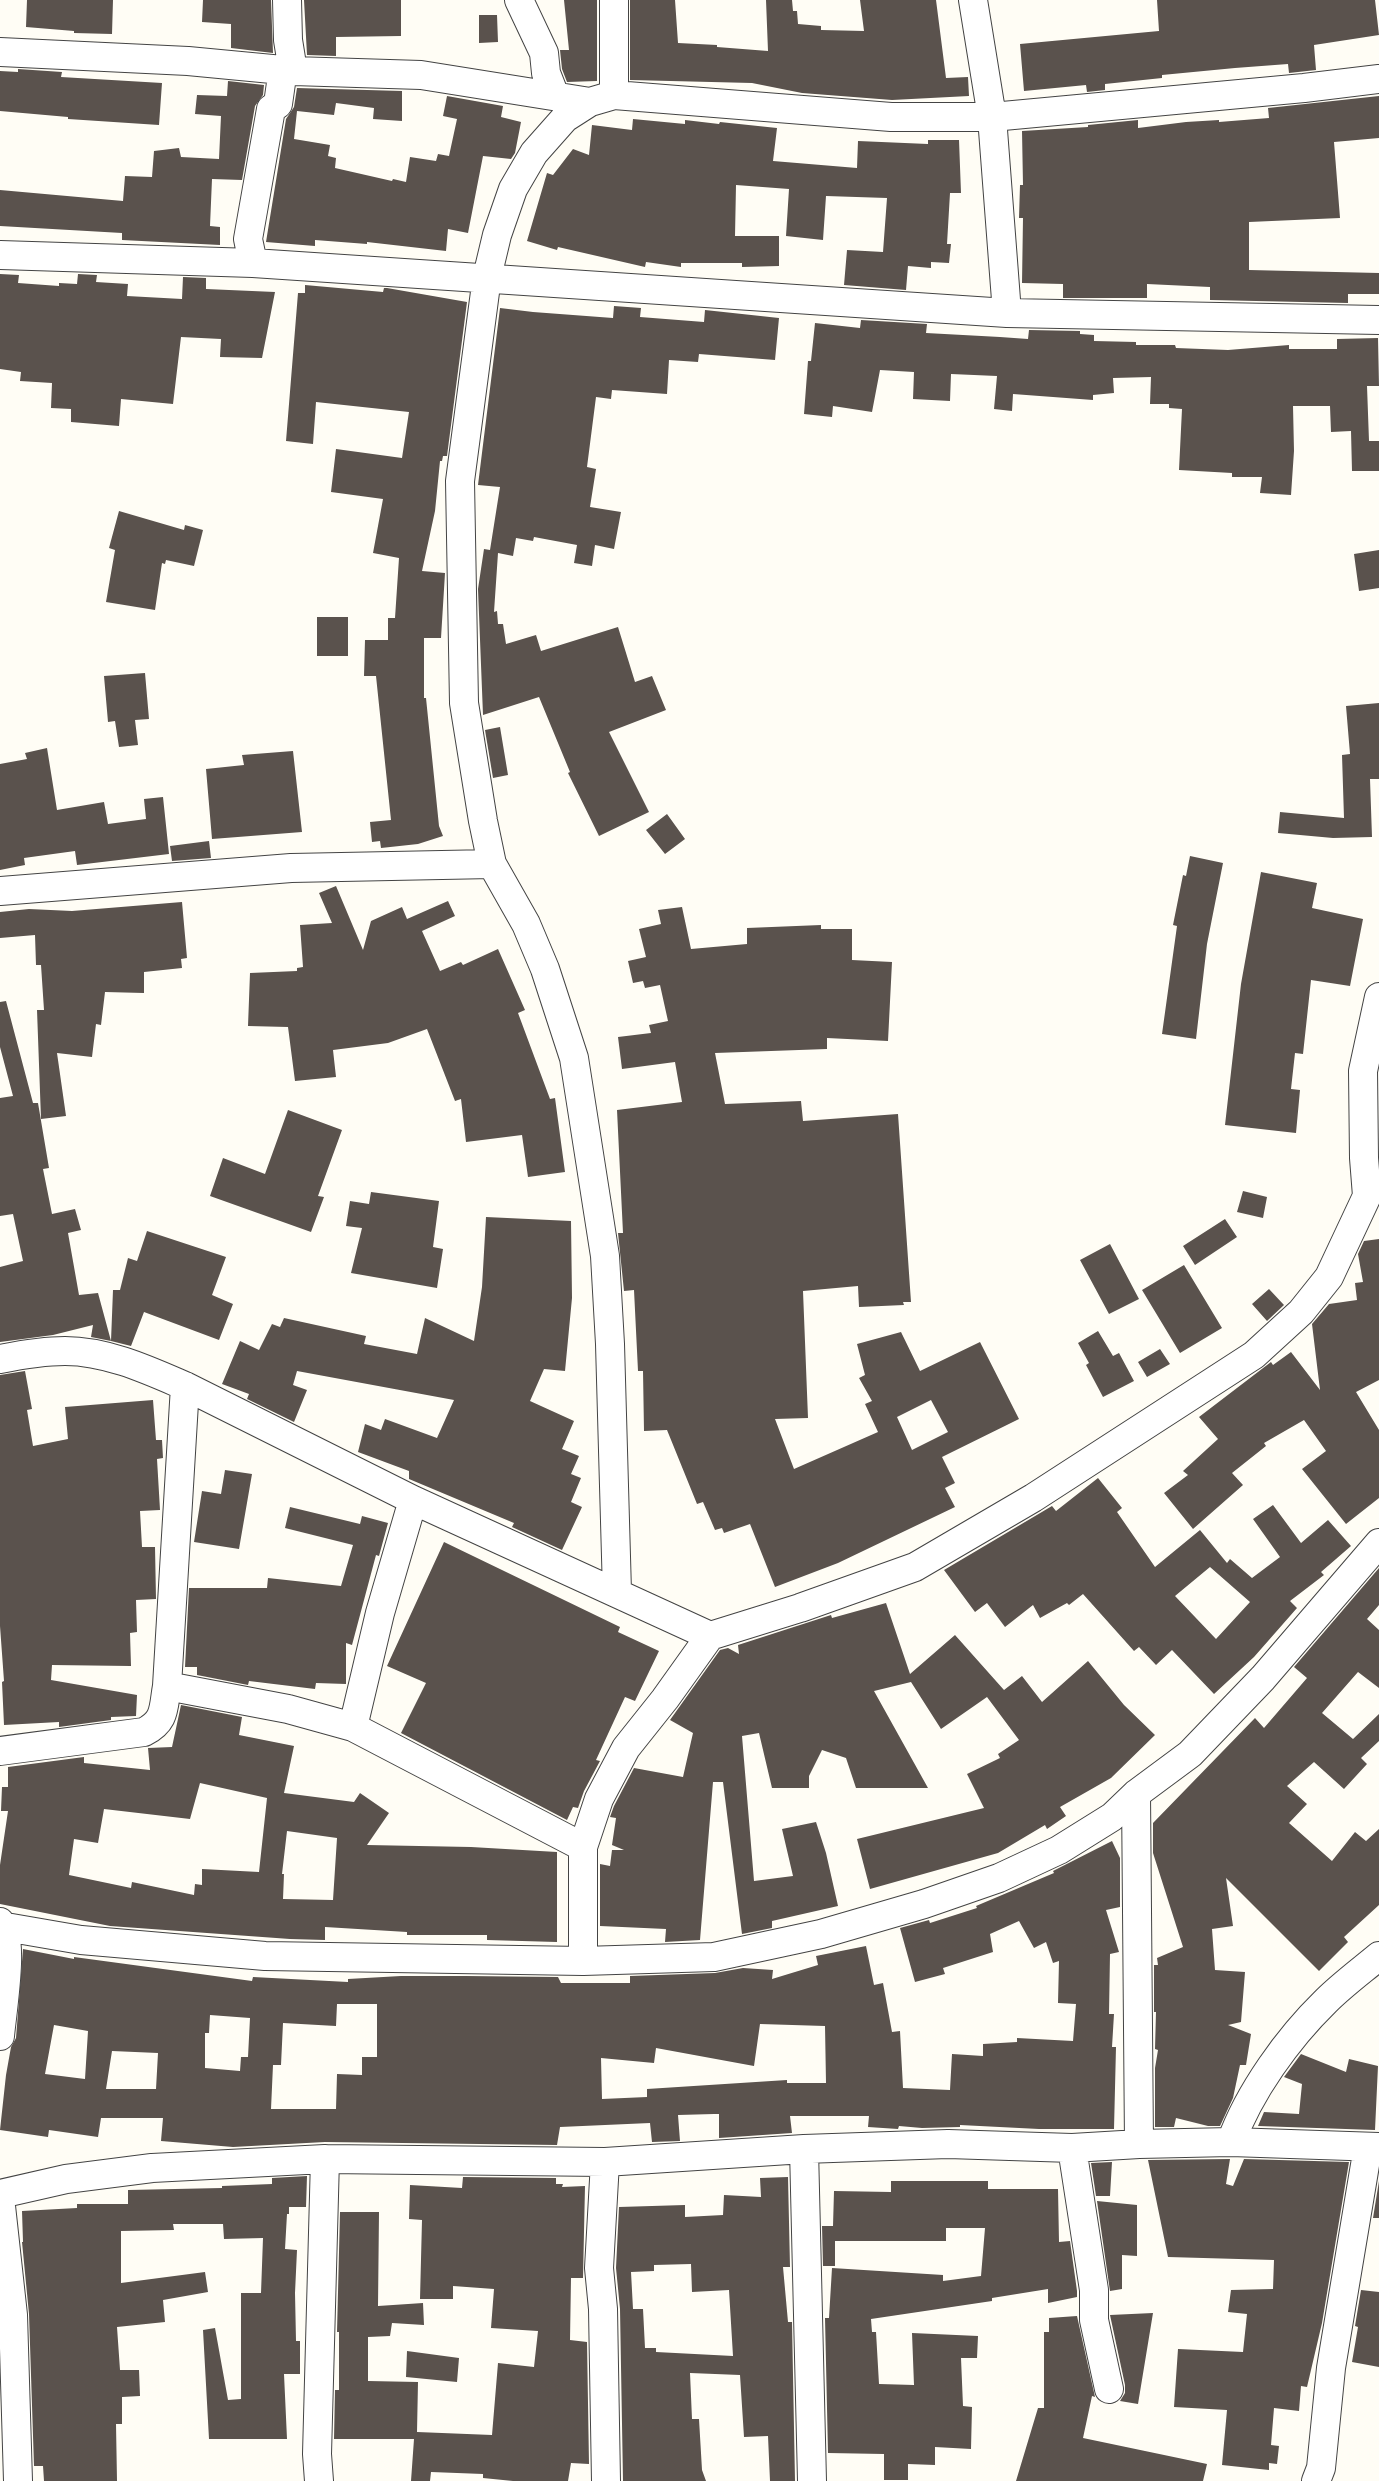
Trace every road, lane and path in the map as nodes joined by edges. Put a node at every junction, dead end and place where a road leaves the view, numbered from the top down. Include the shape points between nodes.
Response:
1 (287, 0) edge
2 (519, 0) edge
3 (614, 0) edge
4 (973, 0) edge
5 (0, 52) edge
6 (288, 70) junction
7 (1379, 79) edge
8 (555, 96) junction
9 (602, 99) junction
10 (992, 117) junction
11 (0, 255) edge
12 (253, 263) junction
13 (487, 277) junction
14 (1007, 313) junction
15 (1379, 320) edge
16 (492, 864) junction
17 (0, 891) edge
18 (1379, 997) edge
19 (1373, 1197) edge
20 (0, 1359) edge
21 (185, 1386) junction
22 (413, 1500) junction
23 (1379, 1543) edge
24 (617, 1592) junction
25 (710, 1636) junction
26 (167, 1686) junction
27 (354, 1727) junction
28 (0, 1751) edge
29 (1136, 1794) junction
30 (583, 1847) junction
31 (2, 1926) edge
32 (1379, 1956) edge
33 (583, 1961) junction
34 (0, 2036) edge
35 (1231, 2142) junction
36 (1138, 2144) junction
37 (1373, 2147) edge
38 (1072, 2148) junction
39 (804, 2149) junction
40 (326, 2158) junction
41 (605, 2162) junction
42 (0, 2195) edge
43 (1109, 2389) dead end
44 (18, 2481) edge
45 (320, 2481) edge
46 (606, 2481) edge
47 (812, 2481) edge
48 (1316, 2481) edge

1 - 6 street
2 - 8 street via 544,53 546,73
3 - 9 street
4 - 10 street
5 - 6 street
6 - 8 street via 421,75
6 - 12 street via 278,104 271,109 264,143 248,239
7 - 10 street
8 - 9 street
9 - 10 street via 891,117
9 - 13 street via 565,118 534,153 510,198
10 - 14 street
11 - 12 street
12 - 13 street
13 - 14 street
13 - 16 street via 460,481 464,703
14 - 15 street
16 - 17 street via 291,868
16 - 24 street via 526,924 545,969 576,1070 605,1256
18 - 19 street via 1363,1071 1364,1158
19 - 25 street via 1329,1277 1301,1312 1254,1355 1033,1498 915,1567
20 - 21 street via 64,1351 102,1355
21 - 22 street
21 - 26 street
22 - 24 street
22 - 27 street via 380,1613
23 - 29 street via 1263,1678 1190,1754
24 - 25 street
25 - 30 street via 626,1748 599,1799
26 - 27 street via 288,1708
26 - 28 street via 157,1726 144,1732
27 - 30 street
29 - 33 street via 1112,1817 1059,1850 999,1878 924,1904 821,1934 714,1957
29 - 36 street
30 - 33 street
31 - 33 street via 81,1940 266,1956
31 - 34 street via 7,1958
32 - 35 street via 1326,2001 1289,2042 1240,2116
35 - 36 street
35 - 37 street
36 - 38 street
37 - 48 street via 1331,2368 1321,2468
38 - 39 street via 948,2144
38 - 43 street via 1094,2290 1094,2320
39 - 41 street
39 - 47 street
40 - 41 street
40 - 42 street via 152,2168 66,2179
40 - 45 street via 317,2454
41 - 46 street via 599,2268
42 - 44 street via 13,2315

